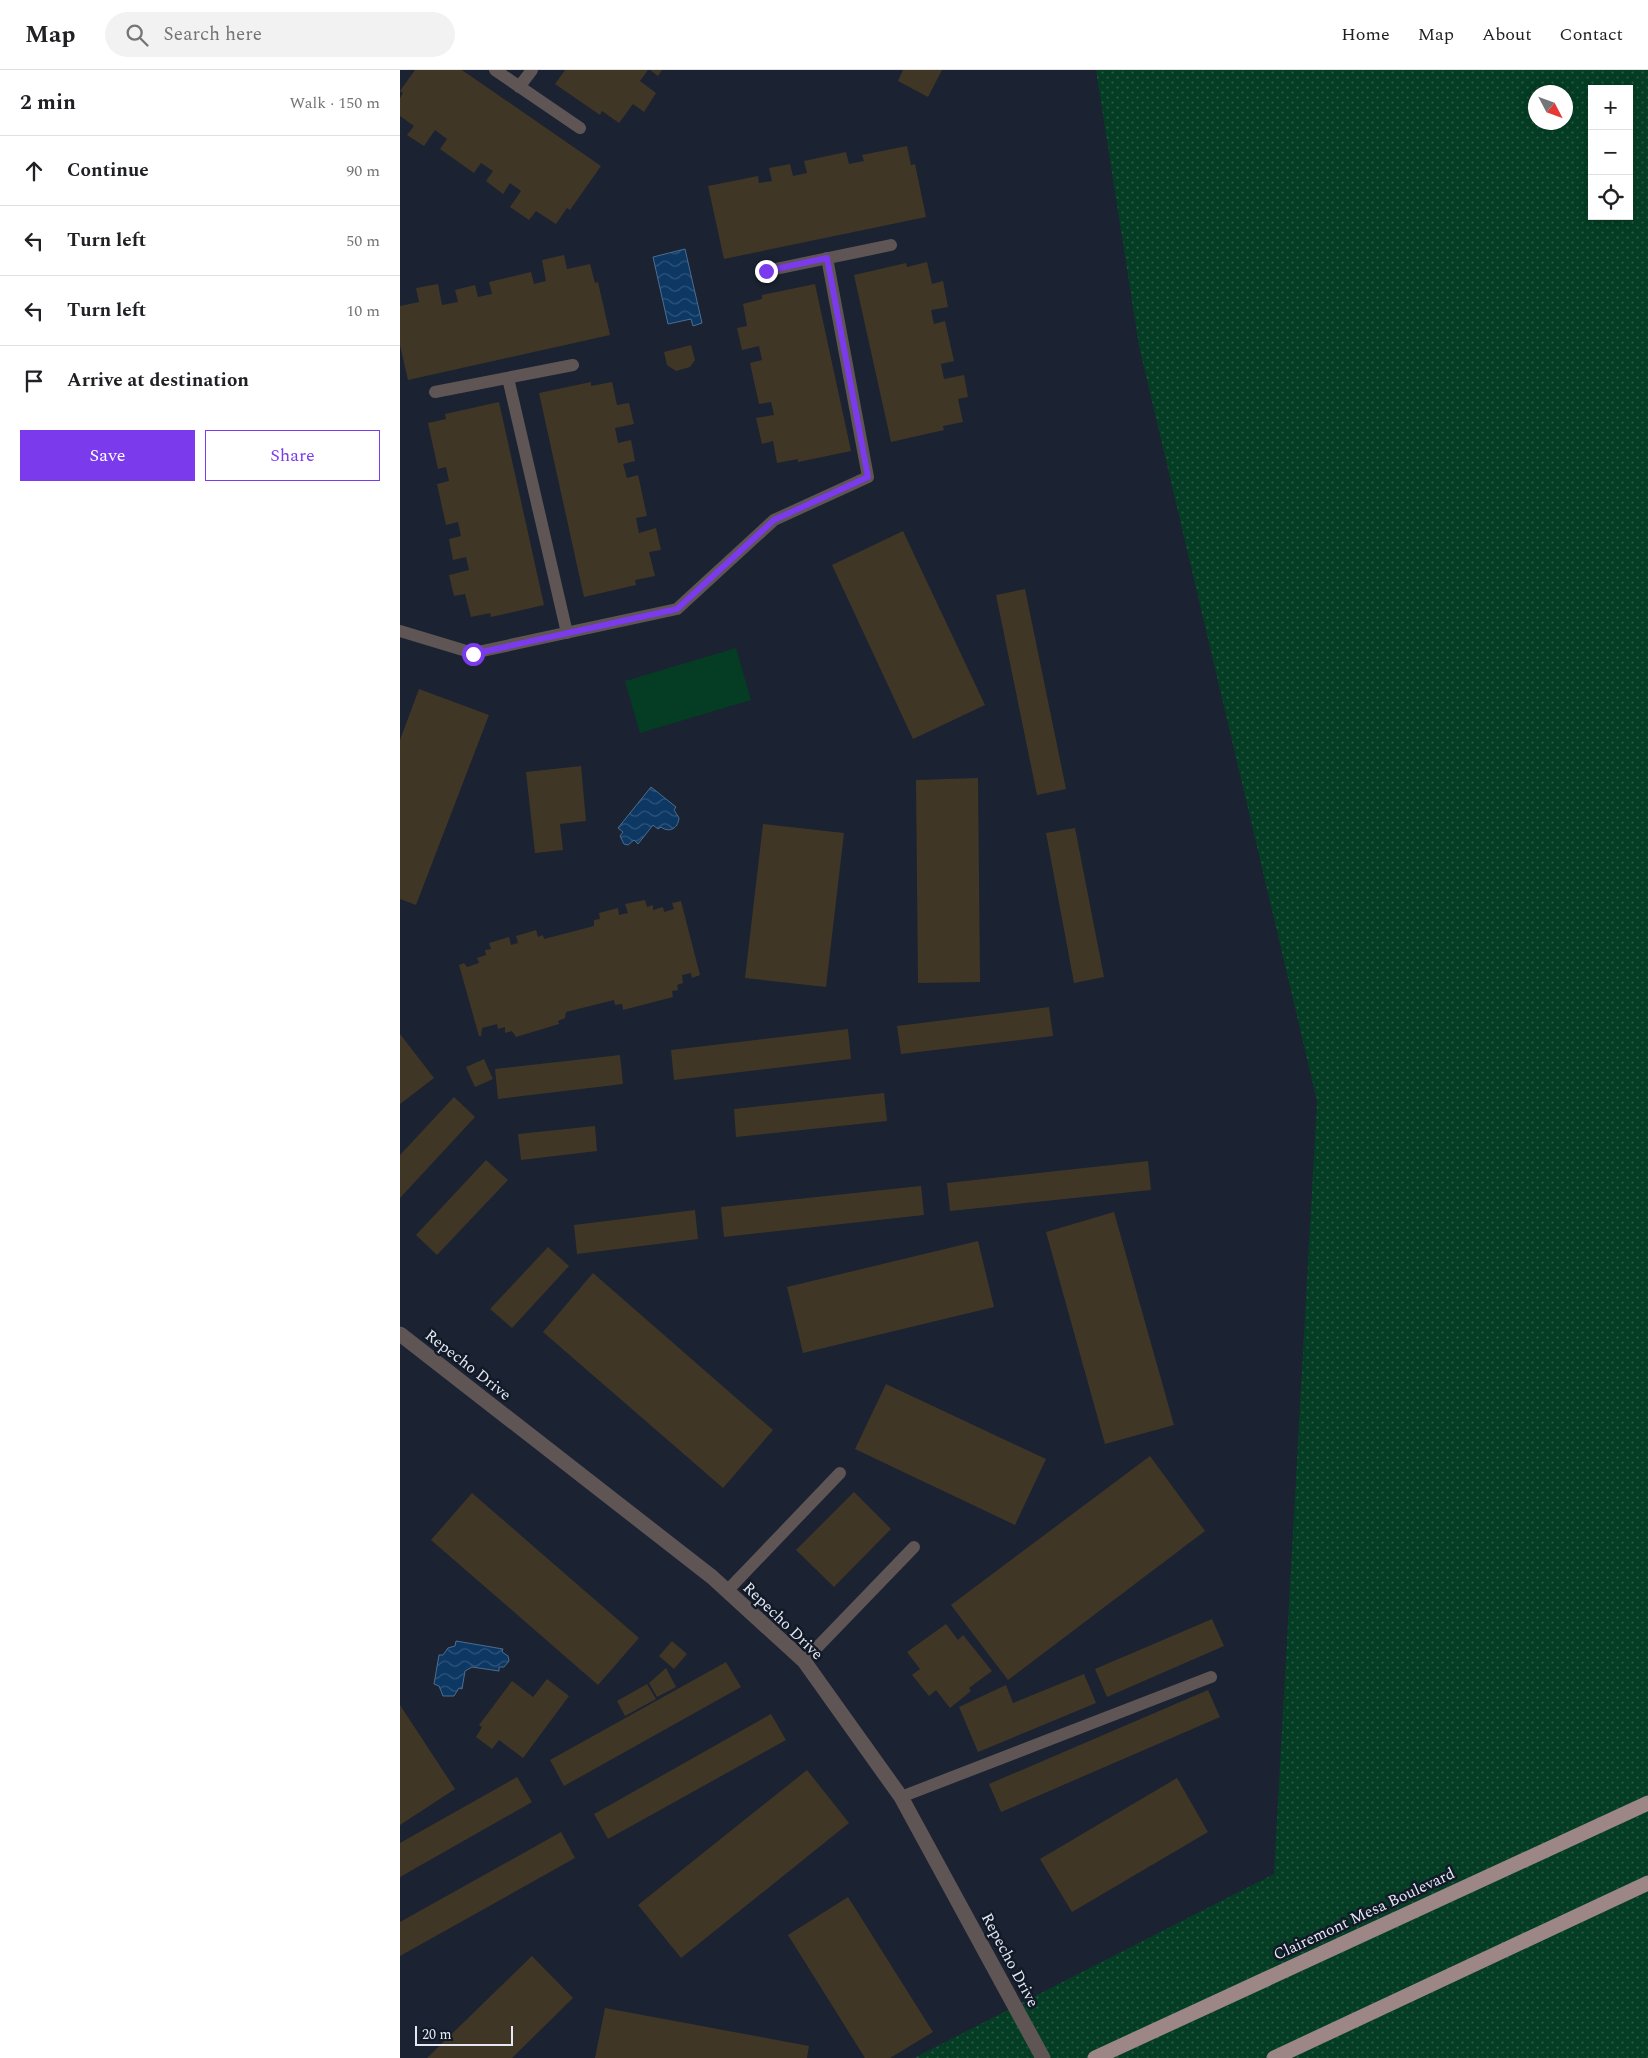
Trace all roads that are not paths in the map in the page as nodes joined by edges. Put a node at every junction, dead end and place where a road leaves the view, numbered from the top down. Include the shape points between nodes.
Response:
1 (495, 70) edge
2 (532, 70) edge
3 (519, 88) junction
4 (580, 128) dead end
5 (891, 245) dead end
6 (827, 258) junction
7 (766, 271) dead end
8 (573, 365) dead end
9 (508, 378) junction
10 (435, 392) dead end
11 (400, 631) edge
12 (568, 633) junction
13 (400, 1334) edge
14 (840, 1473) dead end
15 (914, 1547) dead end
16 (727, 1591) junction
17 (804, 1661) junction
18 (1211, 1677) dead end
19 (901, 1797) junction
20 (1648, 1802) edge
21 (1648, 1883) edge
22 (1043, 2058) edge
23 (1095, 2058) edge
24 (1274, 2058) edge

1 - 3 lane
2 - 3 lane
3 - 4 lane
5 - 6 lane
6 - 7 lane
6 - 12 lane via 868,477 774,520 677,609
8 - 9 lane
9 - 10 lane
9 - 12 lane
11 - 12 lane via 473,654
13 - 16 street, Repecho Drive
14 - 16 lane
15 - 17 lane
16 - 17 street, Repecho Drive
17 - 19 street, Repecho Drive
18 - 19 lane
19 - 22 street, Repecho Drive
20 - 23 main road, Clairemont Mesa Boulevard
21 - 24 main road

